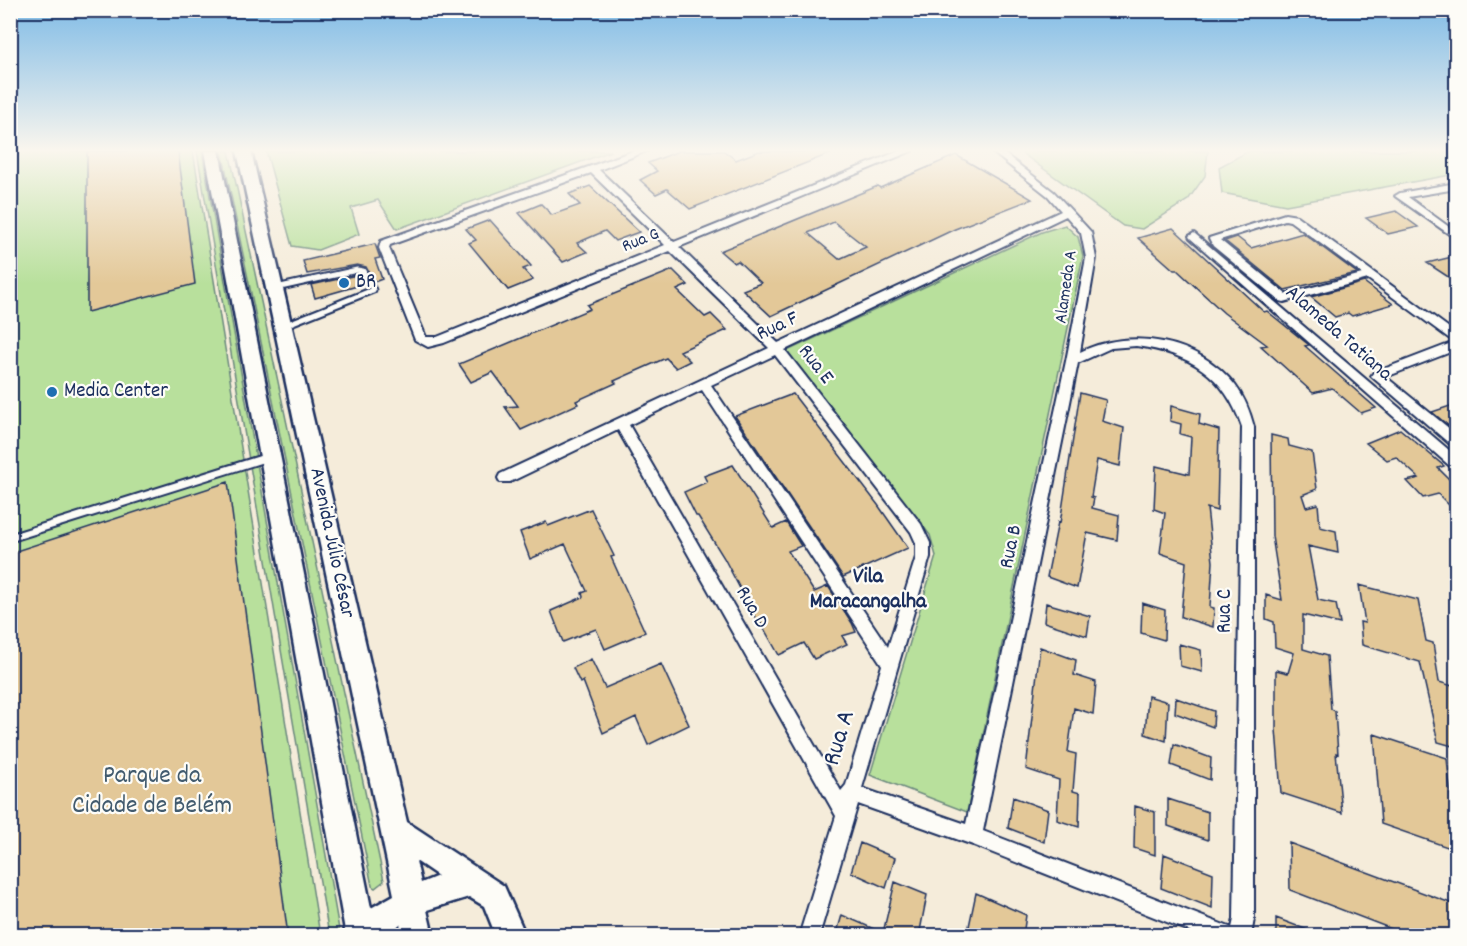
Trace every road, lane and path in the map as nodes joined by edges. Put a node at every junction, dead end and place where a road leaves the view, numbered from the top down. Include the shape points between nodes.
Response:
1 (220, 195) edge
2 (254, 195) edge
3 (519, 195) edge
4 (621, 195) edge
5 (799, 195) edge
6 (1049, 195) edge
7 (1405, 195) edge
8 (1068, 211) junction
9 (1194, 236) dead end
10 (1456, 236) edge
11 (674, 246) junction
12 (1372, 275) junction
13 (275, 288) junction
14 (284, 326) junction
15 (1456, 339) edge
16 (1456, 346) edge
17 (777, 349) junction
18 (1072, 361) junction
19 (704, 384) junction
20 (621, 423) junction
21 (1456, 441) edge
22 (270, 457) junction
23 (1456, 463) edge
24 (505, 478) dead end
25 (10, 538) edge
26 (923, 557) joint
27 (890, 663) junction
28 (850, 792) junction
29 (844, 813) junction
30 (394, 830) junction
31 (973, 836) junction
32 (470, 882) junction
33 (411, 903) junction
34 (1241, 927) edge
35 (361, 936) edge
36 (370, 936) edge
37 (418, 936) edge
38 (511, 936) edge
39 (809, 936) edge
40 (1228, 936) edge

1 - 22 main road, Avenida Júlio César
2 - 13 main road, Avenida Júlio César
3 - 11 street, Rua G via 388,241 384,248 421,340 428,344 440,340
4 - 11 street, Rua E
5 - 11 street, Rua G
6 - 8 street, Alameda A
7 - 10 street via 1400,196
8 - 17 street, Rua F
8 - 18 street, Alameda A via 1086,232 1091,258
9 - 23 street, Alameda Tatiana
11 - 17 street, Rua E
12 - 12 street, Alameda Tatiana via 1297,220 1285,217 1215,238 1217,244 1284,298
12 - 15 street
13 - 14 main road, Avenida Júlio César
13 - 14 lane via 357,270 363,271 373,290
14 - 30 main road, Avenida Júlio César
16 - 21 street via 1377,376
17 - 19 street, Rua F
17 - 26 street, Rua E via 916,528 923,543
18 - 31 street, Rua B
18 - 34 street, Rua C via 1112,344 1144,342 1184,353 1222,376 1241,404 1248,427
19 - 20 street, Rua F
19 - 27 street
20 - 24 street, Rua F
20 - 29 street, Rua D
22 - 25 lane
22 - 35 main road, Avenida Júlio César
26 - 27 street, Rua A
27 - 28 street, Rua A
28 - 29 street, Rua A
28 - 31 street
29 - 39 street, Rua A
30 - 32 main road
30 - 33 main road, Avenida Júlio César
31 - 40 street
32 - 33 main road
32 - 38 main road via 494,896
33 - 36 main road via 380,920
33 - 37 main road, Avenida Júlio César

